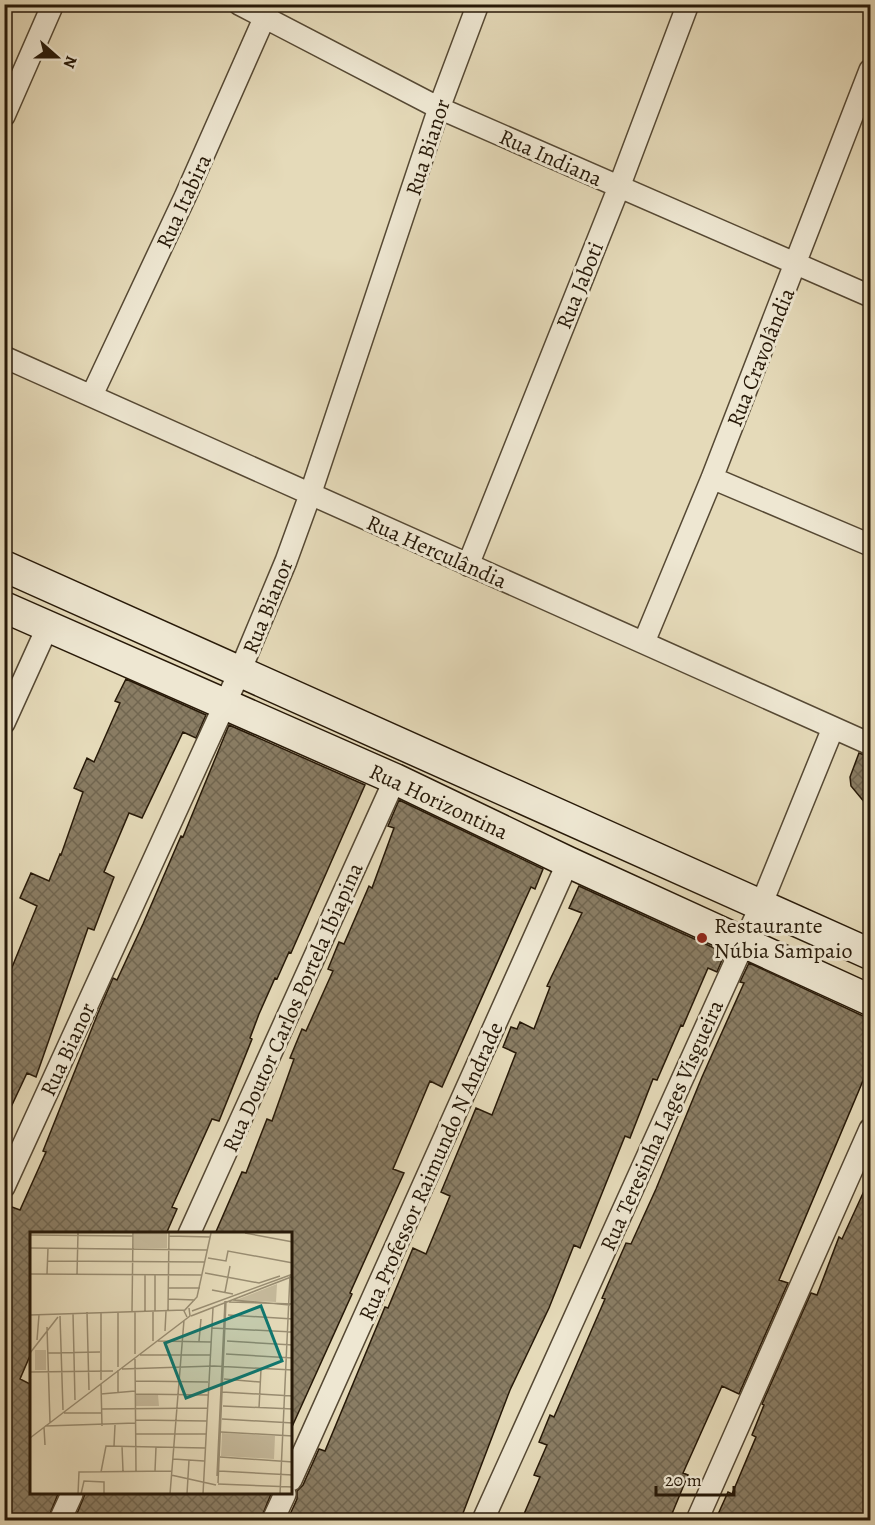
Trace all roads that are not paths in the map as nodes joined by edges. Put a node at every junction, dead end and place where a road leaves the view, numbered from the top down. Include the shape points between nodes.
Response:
1 (53, 4) edge
2 (239, 4) edge
3 (478, 4) edge
4 (688, 4) edge
5 (268, 11) edge
6 (870, 70) edge
7 (439, 108) junction
8 (4, 116) edge
9 (618, 187) junction
10 (797, 263) junction
11 (870, 296) edge
12 (4, 357) edge
13 (92, 395) junction
14 (712, 478) junction
15 (310, 495) junction
16 (870, 545) edge
17 (468, 565) junction
18 (4, 566) edge
19 (4, 607) edge
20 (48, 626) junction
21 (644, 642) junction
22 (240, 671) junction
23 (225, 704) junction
24 (4, 723) edge
25 (833, 728) junction
26 (870, 744) edge
27 (394, 779) junction
28 (568, 862) junction
29 (761, 905) junction
30 (744, 942) junction
31 (870, 954) edge
32 (870, 1000) edge
33 (870, 1129) edge
34 (4, 1187) edge
35 (190, 1232) edge
36 (292, 1478) edge
37 (72, 1495) edge
38 (285, 1495) edge
39 (60, 1521) edge
40 (273, 1521) edge
41 (483, 1521) edge
42 (697, 1521) edge

1 - 8 street
2 - 5 street, Rua Indiana
3 - 7 street, Rua Bianor
4 - 9 street, Rua Jaboti
5 - 7 street, Rua Indiana
5 - 13 street, Rua Itabira
6 - 10 street, Rua Cravolândia
7 - 9 street, Rua Indiana
7 - 15 street, Rua Bianor
9 - 10 street, Rua Indiana
9 - 17 street, Rua Jaboti
10 - 11 street, Rua Indiana
10 - 14 street, Rua Cravolândia
12 - 13 street, Rua Herculândia
13 - 15 street, Rua Herculândia
14 - 16 street
14 - 21 street, Rua Cravolândia
15 - 17 street, Rua Herculândia
15 - 22 street, Rua Bianor
17 - 21 street, Rua Herculândia
18 - 22 street, Rua Horizontina
19 - 20 street, Rua Horizontina
20 - 23 street, Rua Horizontina
20 - 24 street
21 - 25 street, Rua Herculândia
22 - 23 street, Rua Bianor
22 - 29 street, Rua Horizontina
23 - 27 street, Rua Horizontina
23 - 34 street, Rua Bianor
25 - 26 street, Rua Herculândia
25 - 29 street, Rua Teresinha Lages Visgueira
27 - 28 street, Rua Horizontina
27 - 35 street, Rua Doutor Carlos Portela Ibiapina
28 - 30 street, Rua Horizontina
28 - 36 street, Rua Professor Raimundo N Andrade
29 - 30 street, Rua Teresinha Lages Visgueira
29 - 31 street, Rua Horizontina
30 - 32 street, Rua Horizontina
30 - 41 street, Rua Teresinha Lages Visgueira
33 - 42 street
37 - 39 street
38 - 40 street

